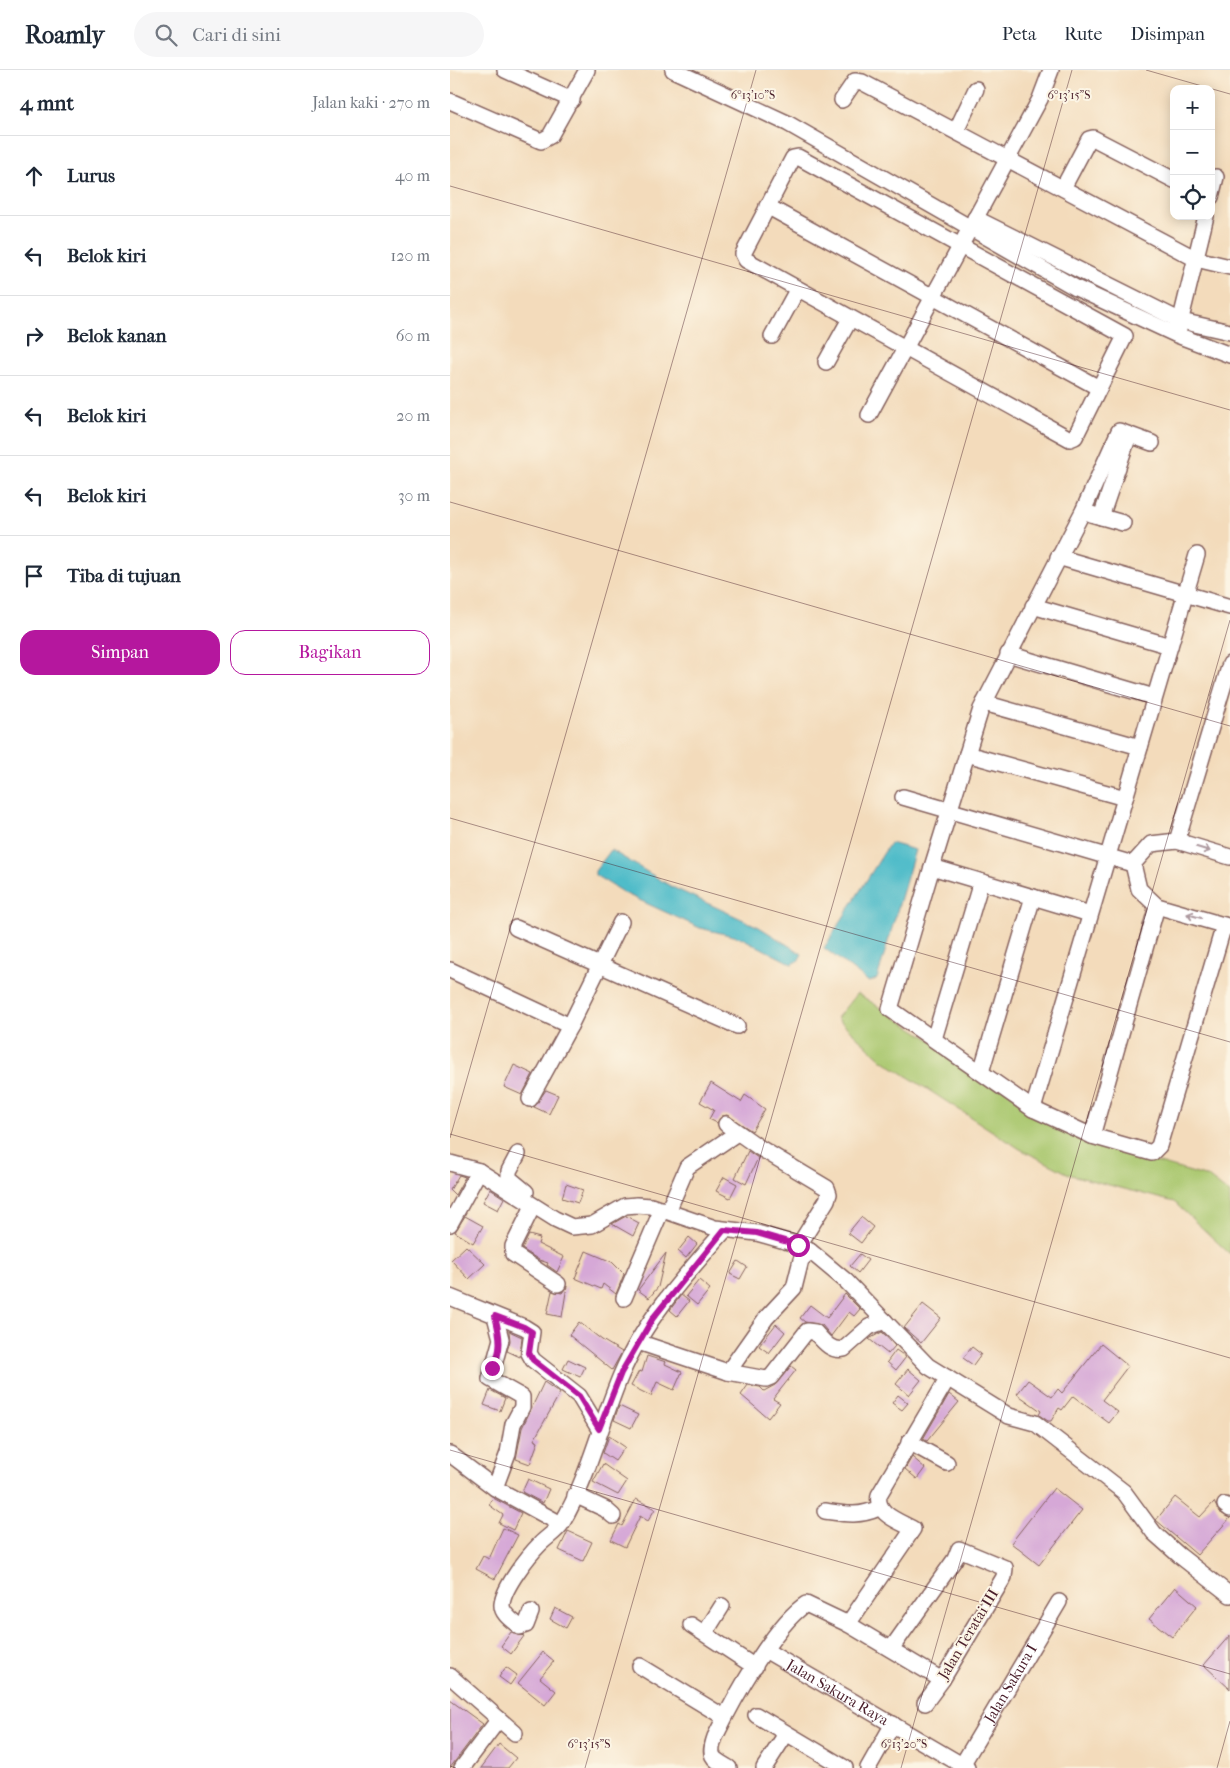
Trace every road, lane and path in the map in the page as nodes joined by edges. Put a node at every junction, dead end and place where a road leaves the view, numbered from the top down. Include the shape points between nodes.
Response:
1 (505, 70) edge
2 (587, 70) edge
3 (673, 70) edge
4 (1051, 70) edge
5 (976, 89) dead end
6 (572, 100) junction
7 (842, 100) dead end
8 (450, 101) edge
9 (956, 131) junction
10 (1008, 158) junction
11 (1216, 177) dead end
12 (1170, 178) edge
13 (1215, 181) edge
14 (1063, 188) junction
15 (768, 206) junction
16 (1205, 220) edge
17 (973, 224) junction
18 (959, 248) junction
19 (1196, 259) junction
20 (1230, 267) edge
21 (797, 290) junction
22 (932, 297) junction
23 (850, 319) junction
24 (1179, 328) junction
25 (1230, 332) edge
26 (772, 336) dead end
27 (904, 349) junction
28 (1230, 355) edge
29 (826, 362) dead end
30 (1099, 388) junction
31 (869, 415) dead end
32 (1128, 435) junction
33 (1152, 443) dead end
34 (1082, 511) junction
35 (1101, 517) junction
36 (1123, 523) dead end
37 (1197, 555) dead end
38 (1058, 557) junction
39 (1185, 593) junction
40 (1033, 606) junction
41 (1230, 607) edge
42 (1170, 646) junction
43 (1008, 654) junction
44 (1230, 664) edge
45 (1154, 697) junction
46 (984, 703) junction
47 (1140, 747) junction
48 (967, 754) junction
49 (903, 797) dead end
50 (1125, 798) junction
51 (950, 810) junction
52 (1177, 841) junction
53 (1107, 857) junction
54 (1230, 857) edge
55 (1133, 864) junction
56 (932, 867) junction
57 (981, 882) junction
58 (1033, 897) junction
59 (1157, 906) junction
60 (1090, 914) junction
61 (621, 922) dead end
62 (1227, 926) edge
63 (516, 928) dead end
64 (599, 967) junction
65 (450, 970) edge
66 (570, 1026) junction
67 (736, 1026) dead end
68 (934, 1039) junction
69 (980, 1072) junction
70 (530, 1099) dead end
71 (1033, 1109) junction
72 (1092, 1136) junction
73 (518, 1154) dead end
74 (450, 1163) edge
75 (480, 1171) junction
76 (528, 1203) junction
77 (665, 1210) junction
78 (450, 1224) edge
79 (724, 1230) junction
80 (804, 1248) junction
81 (558, 1284) dead end
82 (450, 1297) edge
83 (624, 1298) dead end
84 (495, 1316) junction
85 (886, 1321) junction
86 (638, 1342) junction
87 (728, 1372) junction
88 (948, 1378) junction
89 (599, 1429) junction
90 (909, 1442) junction
91 (450, 1456) edge
92 (947, 1463) dead end
93 (495, 1488) junction
94 (575, 1495) junction
95 (878, 1508) junction
96 (825, 1511) dead end
97 (613, 1516) dead end
98 (561, 1524) junction
99 (1230, 1595) edge
100 (1058, 1602) dead end
101 (722, 1606) dead end
102 (531, 1612) dead end
103 (848, 1624) junction
104 (691, 1625) dead end
105 (704, 1633) junction
106 (765, 1650) junction
107 (891, 1650) junction
108 (640, 1666) dead end
109 (755, 1667) junction
110 (942, 1680) junction
111 (451, 1681) edge
112 (925, 1702) dead end
113 (756, 1716) dead end
114 (724, 1718) junction
115 (499, 1719) junction
116 (893, 1724) junction
117 (515, 1733) dead end
118 (786, 1734) junction
119 (964, 1767) edge
120 (462, 1768) edge
121 (730, 1768) edge
122 (764, 1768) edge
123 (845, 1768) edge
124 (868, 1768) edge

1 - 6 street
2 - 6 street
3 - 17 street via 787,123
4 - 10 street via 1040,99
5 - 9 street
6 - 8 street via 550,136 542,142
7 - 9 street via 858,80
9 - 10 street
10 - 14 street
10 - 17 street
11 - 13 street
12 - 14 street via 1093,138 1089,139
14 - 19 street
15 - 18 street via 793,158 798,157
15 - 21 street via 744,257
15 - 22 street
16 - 19 street
17 - 18 street
17 - 24 street via 1076,288
18 - 22 street
18 - 30 street via 1125,336
19 - 20 street
19 - 24 street
21 - 23 street
21 - 26 street
22 - 27 street
22 - 30 street
23 - 27 street
23 - 29 street
24 - 25 street
24 - 28 street
27 - 30 street via 1070,438 1075,437
27 - 31 street
32 - 33 street
32 - 34 street via 1119,431
32 - 35 street
34 - 35 street
34 - 38 street
35 - 36 street
37 - 39 street
38 - 39 street
38 - 40 street
39 - 41 street
39 - 42 street
40 - 42 street
40 - 43 street
42 - 45 street
43 - 45 street
43 - 46 street
44 - 52 street
45 - 47 street
46 - 47 street
46 - 48 street
47 - 50 street
48 - 50 street
48 - 51 street
49 - 51 street
50 - 53 street
51 - 53 street
51 - 56 street
52 -> 54 street
52 - 55 street via 1151,844
53 - 55 street
53 - 60 street
55 - 59 street via 1138,889
56 - 57 street
56 - 68 street via 890,1008
57 - 58 street
57 - 68 street
58 - 60 street
58 - 69 street
62 -> 59 street
59 - 72 street
60 - 71 street
61 - 64 street
62 - 72 street via 1159,1146 1152,1153
63 - 64 street
64 - 66 street
64 - 67 street
65 - 66 street
66 - 70 street
68 - 69 street
69 - 71 street
71 - 72 street
73 - 76 street via 509,1170 509,1178 525,1190
74 - 75 street
75 - 76 street
75 - 78 street
76 - 77 street via 572,1227 592,1225 625,1206 651,1206
76 - 81 street via 513,1254
77 - 79 street
77 - 80 street via 687,1167 731,1128 827,1188 827,1200
77 - 83 street
79 - 80 street via 757,1233
79 - 86 street via 678,1284
80 - 85 street via 846,1281
80 - 87 street via 794,1288 766,1318
82 - 84 street
84 - 89 street via 532,1332 529,1353 533,1360 579,1396
84 - 93 street via 501,1339 490,1378 522,1397 522,1407 513,1424 508,1453
85 - 87 street via 869,1327 839,1350 828,1345 815,1332 807,1332 766,1379
85 - 88 street via 917,1356
86 - 87 street
86 - 89 street via 621,1373
88 - 90 street
88 - 99 street via 1009,1416 1034,1423 1057,1439 1124,1492 1154,1533
89 - 94 street
90 - 92 street
90 - 95 street via 878,1495
91 - 93 street
93 - 98 street
94 - 97 street
94 - 98 street
95 - 96 street via 854,1515
95 - 103 street via 913,1529
98 - 102 street via 528,1558 503,1599 505,1614 520,1626 526,1625
100 - 119 street, Jalan Sakura I
101 - 105 street
103 - 106 street via 806,1604 793,1614
103 - 107 street
104 - 105 street
105 - 109 street
106 - 109 street
106 - 116 street, Jalan Sakura Raya
107 - 110 street
107 - 110 street, Jalan Teratai III via 959,1549 1001,1566 1006,1571 1004,1577
108 - 114 street
109 - 114 street
110 - 112 street, Jalan Teratai III
111 - 115 street
113 - 118 street
114 - 121 street via 710,1750 713,1757
115 - 117 street
115 - 120 street
116 - 119 street, Jalan Sakura Raya
116 - 124 street
118 - 122 street
118 - 123 street

